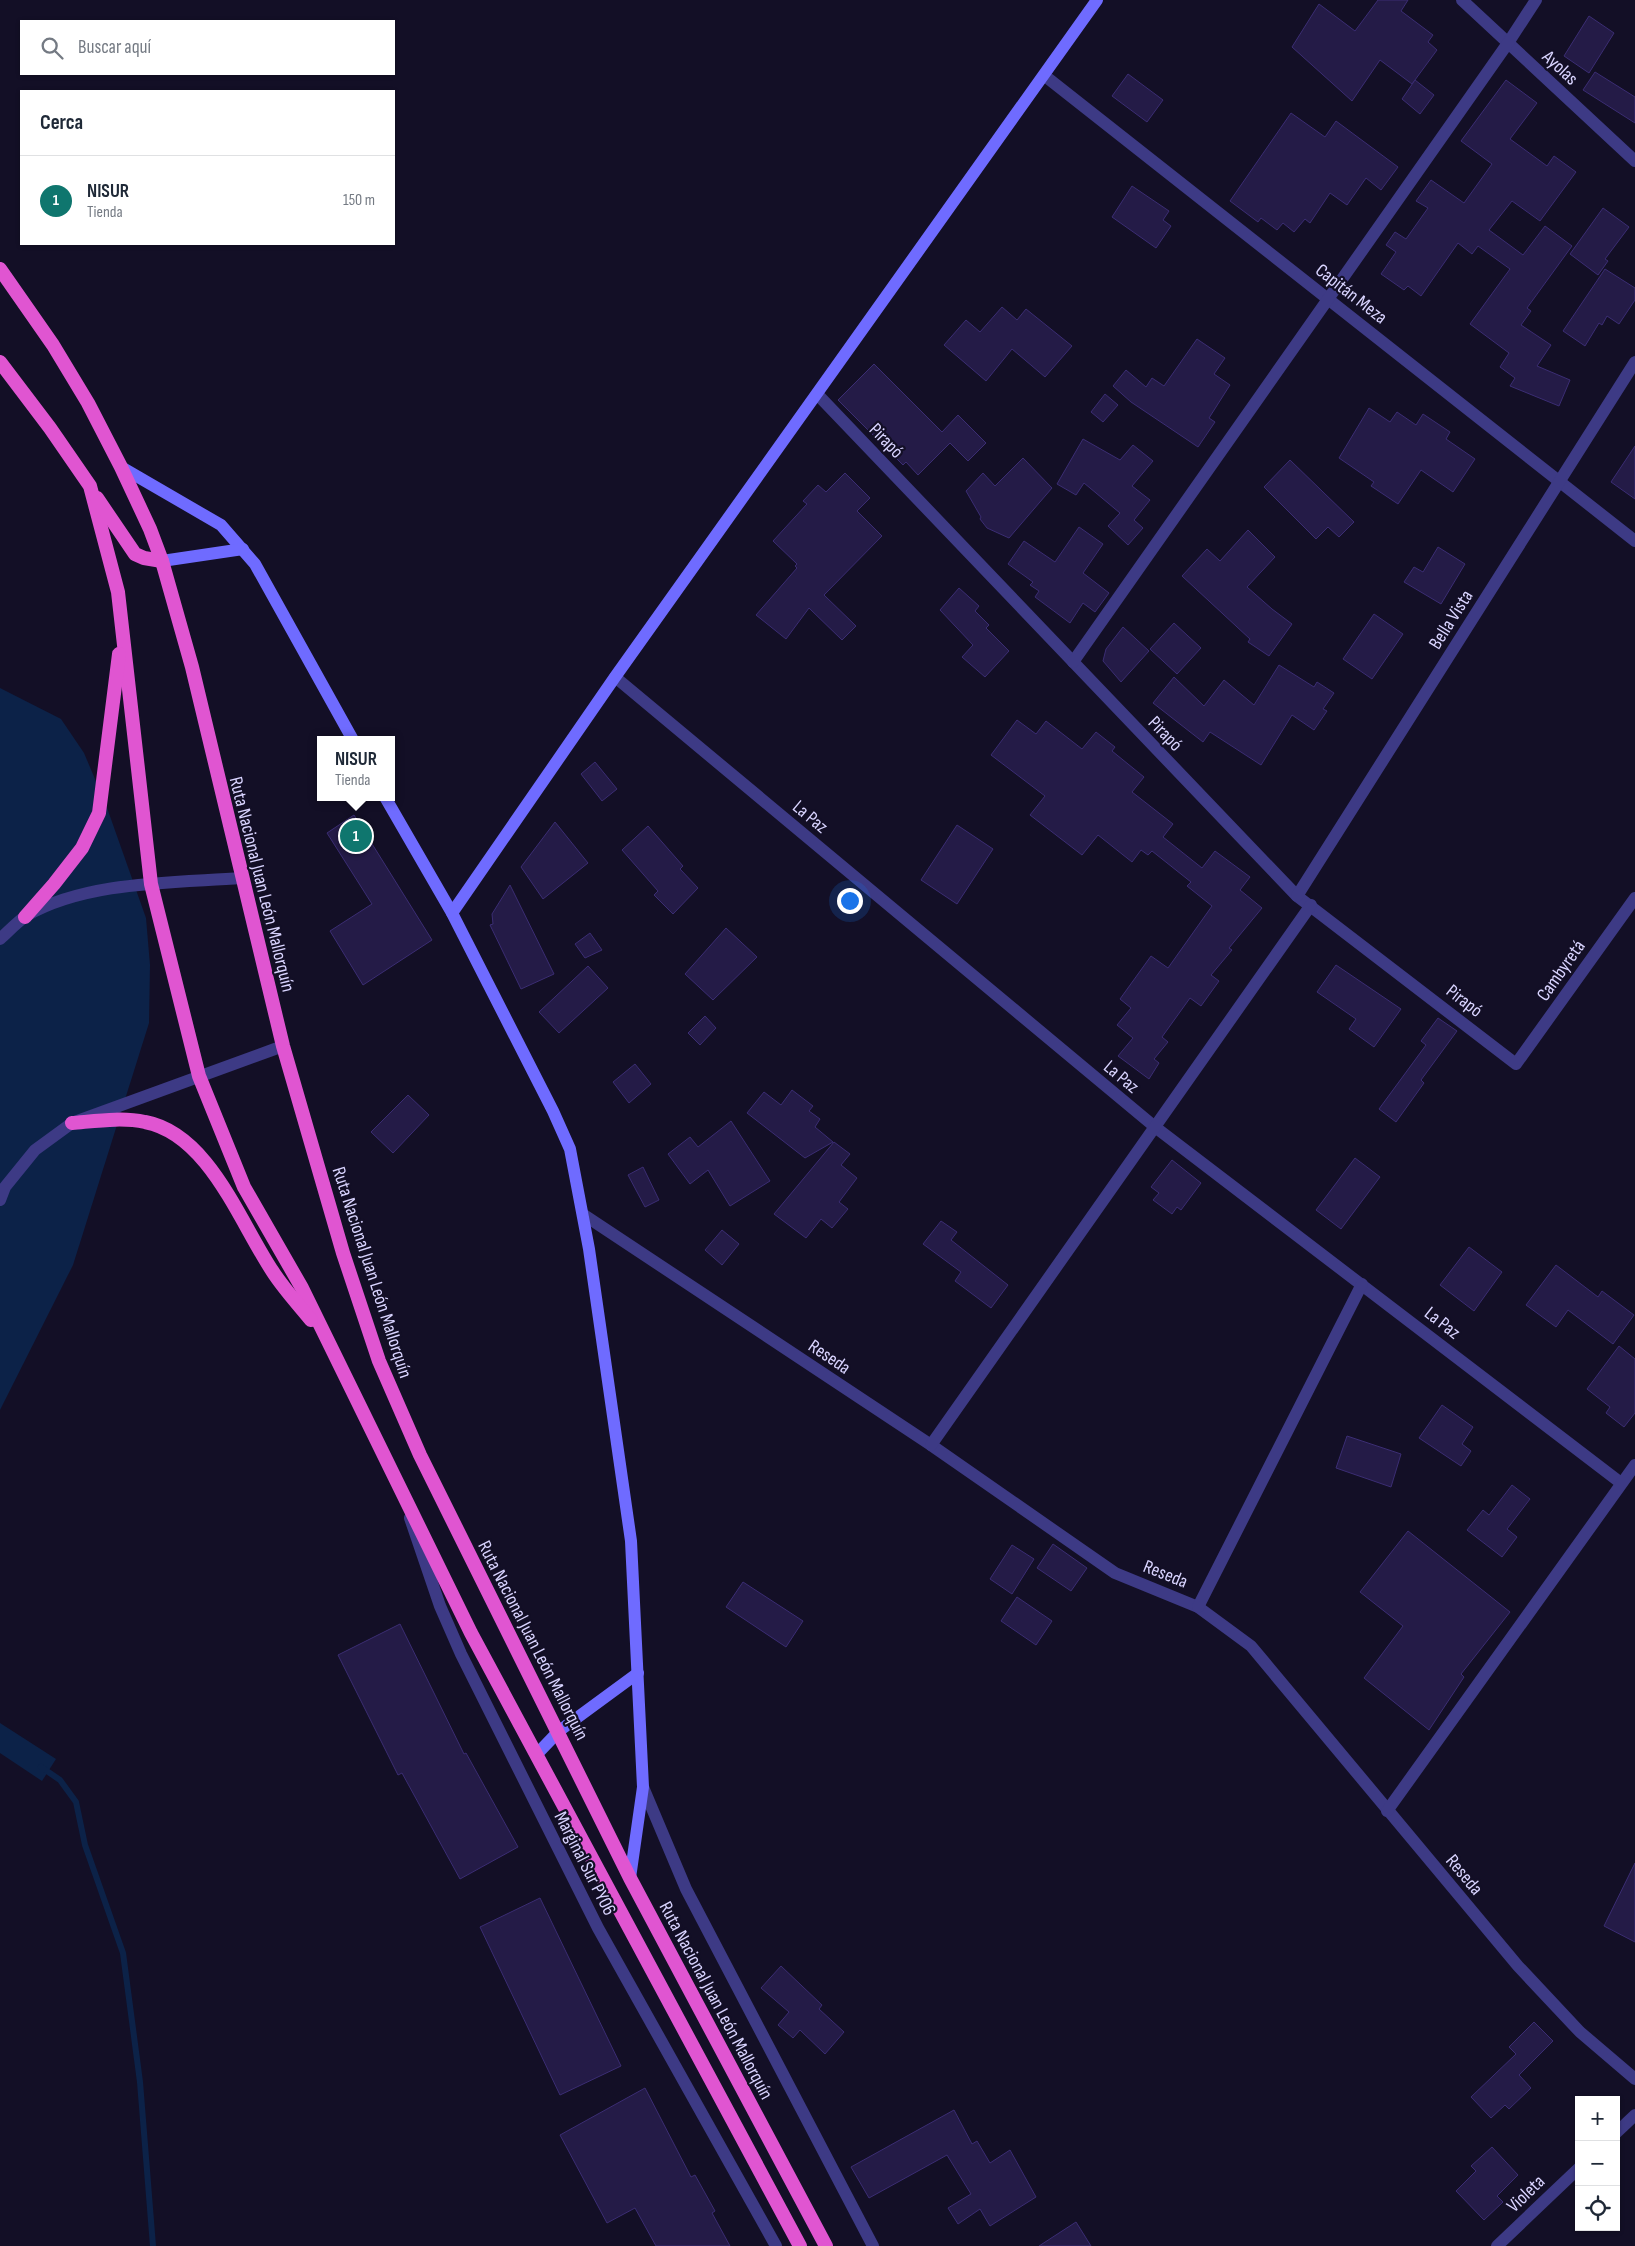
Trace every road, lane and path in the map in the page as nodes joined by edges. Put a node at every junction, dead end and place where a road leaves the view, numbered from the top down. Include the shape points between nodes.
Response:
1 (1097, 0) edge
2 (1462, 0) edge
3 (1536, 0) edge
4 (1508, 43) junction
5 (1045, 76) junction
6 (1635, 161) edge
7 (0, 269) edge
8 (1329, 299) junction
9 (0, 362) edge
10 (1635, 362) edge
11 (818, 395) junction
12 (122, 467) junction
13 (1560, 480) junction
14 (90, 486) junction
15 (1635, 541) edge
16 (243, 549) junction
17 (162, 562) junction
18 (123, 626) junction
19 (1073, 662) junction
20 (616, 677) junction
21 (351, 736) edge
22 (387, 801) edge
23 (241, 878) junction
24 (151, 884) junction
25 (1297, 896) junction
26 (1635, 898) edge
27 (1311, 905) junction
28 (452, 913) junction
29 (25, 916) junction
30 (0, 939) edge
31 (283, 1046) junction
32 (1516, 1064) joint
33 (199, 1076) junction
34 (72, 1123) junction
35 (1155, 1127) junction
36 (0, 1200) edge
37 (584, 1215) junction
38 (1362, 1284) junction
39 (329, 1343) junction
40 (930, 1445) junction
41 (1635, 1465) edge
42 (396, 1481) junction
43 (1621, 1483) junction
44 (1198, 1607) junction
45 (638, 1673) junction
46 (559, 1731) junction
47 (537, 1754) junction
48 (643, 1787) junction
49 (1387, 1811) junction
50 (630, 1878) junction
51 (1635, 2079) edge
52 (1635, 2115) edge
53 (1620, 2128) edge
54 (1575, 2172) edge
55 (776, 2246) edge
56 (800, 2246) edge
57 (826, 2246) edge
58 (873, 2246) edge
59 (1497, 2246) edge

1 - 5 main road
2 - 4 street, Ayolas
3 - 4 street
4 - 6 street, Ayolas
4 - 8 street
5 - 8 street, Capitán Meza
5 - 11 main road
7 - 12 highway, Ruta Nacional Juan León Mallorquín via 53,345
8 - 13 street, Capitán Meza
8 - 19 street
9 - 14 highway
10 - 13 street, Bella Vista
11 - 19 street, Pirapó
11 - 20 main road
12 - 16 main road via 221,525
12 - 17 highway, Ruta Nacional Juan León Mallorquín
13 - 15 street, Capitán Meza
13 - 25 street, Bella Vista
14 - 17 highway via 135,554
14 - 18 highway via 118,592
16 - 17 main road
16 - 21 main road via 255,564
17 - 23 highway, Ruta Nacional Juan León Mallorquín via 192,667
18 - 24 highway
18 - 29 highway via 99,813 82,848
19 - 25 street, Pirapó
20 - 28 main road
20 - 35 street, La Paz
22 - 28 main road
23 - 24 street
23 - 31 highway, Ruta Nacional Juan León Mallorquín
24 - 29 street via 74,895
24 - 33 highway
25 - 27 street, Pirapó
26 - 32 street, Cambyretá
27 - 32 street, Pirapó
27 - 35 street
28 - 37 main road via 570,1149
29 - 30 street
31 - 33 street
31 - 46 highway, Ruta Nacional Juan León Mallorquín via 343,1253 379,1361 428,1471
33 - 34 street
33 - 39 highway via 244,1187 302,1288
34 - 36 street via 35,1150 5,1187
34 - 39 highway via 107,1120 145,1122 171,1132 202,1157 273,1272
35 - 38 street, La Paz
35 - 40 street
37 - 40 street, Reseda
37 - 45 main road via 631,1541
38 - 43 street, La Paz
38 - 44 street
39 - 42 highway
40 - 44 street, Reseda via 1115,1573
41 - 43 street
42 - 47 highway via 471,1633
42 - 55 street, Marginal Sur PY06 via 460,1654 598,1928
43 - 49 street
44 - 49 street, Reseda via 1251,1646
45 - 46 main road
45 - 48 main road
46 - 47 main road
46 - 50 highway, Ruta Nacional Juan León Mallorquín
47 - 56 highway
48 - 50 main road
48 - 58 street via 686,1889
49 - 51 street, Reseda via 1518,1966 1580,2032
50 - 57 highway, Ruta Nacional Juan León Mallorquín
52 - 53 street
54 - 59 street, Violeta

